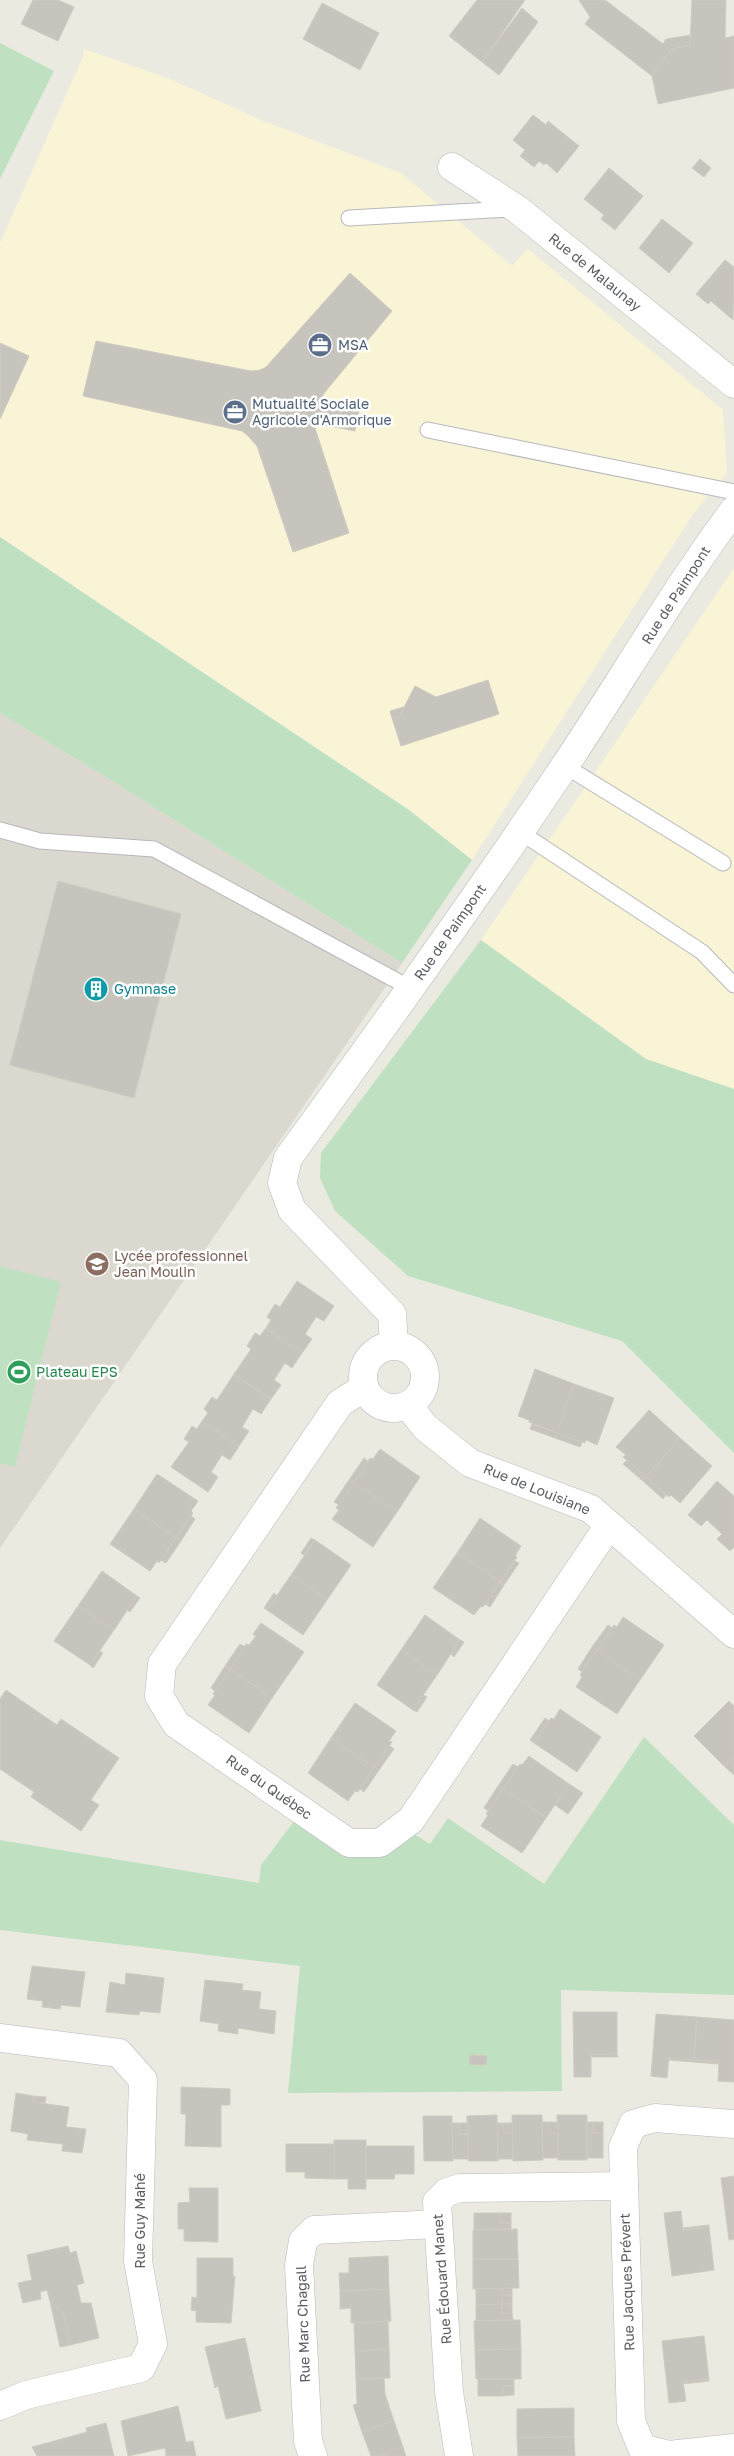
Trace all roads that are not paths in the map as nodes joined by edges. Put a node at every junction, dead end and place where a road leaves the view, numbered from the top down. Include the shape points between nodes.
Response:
1 (452, 167) dead end
2 (517, 208) junction
3 (349, 218) dead end
4 (734, 384) edge
5 (428, 430) dead end
6 (734, 492) edge
7 (734, 510) edge
8 (565, 766) junction
9 (0, 830) edge
10 (520, 832) junction
11 (723, 862) dead end
12 (734, 984) edge
13 (410, 988) junction
14 (394, 1345) junction
15 (364, 1388) junction
16 (408, 1405) junction
17 (609, 1525) junction
18 (734, 1634) edge
19 (0, 2038) edge
20 (734, 2124) edge
21 (624, 2186) junction
22 (438, 2224) junction
23 (0, 2406) edge
24 (734, 2448) edge
25 (313, 2456) edge
26 (459, 2456) edge

1 - 2 street, Rue de Malaunay
2 - 3 lane
2 - 4 street, Rue de Malaunay
5 - 6 lane
7 - 8 street, Rue de Paimpont via 703,551
8 - 10 street, Rue de Paimpont
8 - 11 lane
9 - 13 lane via 40,841 154,849
10 - 12 lane via 702,952
10 - 13 street, Rue de Paimpont
13 - 14 street, Rue de Paimpont via 288,1158 282,1183 292,1210 392,1314
14 - 15 street via 384,1346 367,1359 362,1374
14 - 16 street via 414,1352 425,1370 422,1391
15 - 16 street via 378,1404 387,1408
15 - 17 street, Rue du Québec via 340,1403 162,1664 159,1696 176,1724 349,1843 380,1843 410,1820
16 - 17 street, Rue de Louisiane via 425,1427 470,1462 591,1509
17 - 18 street, Rue de Louisiane
19 - 23 street, Rue Guy Mahé via 119,2053 143,2080 138,2260 153,2344 141,2368 26,2395
20 - 21 street, Rue Jacques Prévert via 655,2118 633,2124 623,2147
21 - 22 street, Rue Édouard Manet via 460,2188 447,2192 437,2202
21 - 24 street, Rue Jacques Prévert via 631,2421 642,2448 670,2455
22 - 25 street, Rue Marc Chagall via 314,2230 303,2241 299,2265 308,2441
22 - 26 street, Rue Édouard Manet via 449,2392

